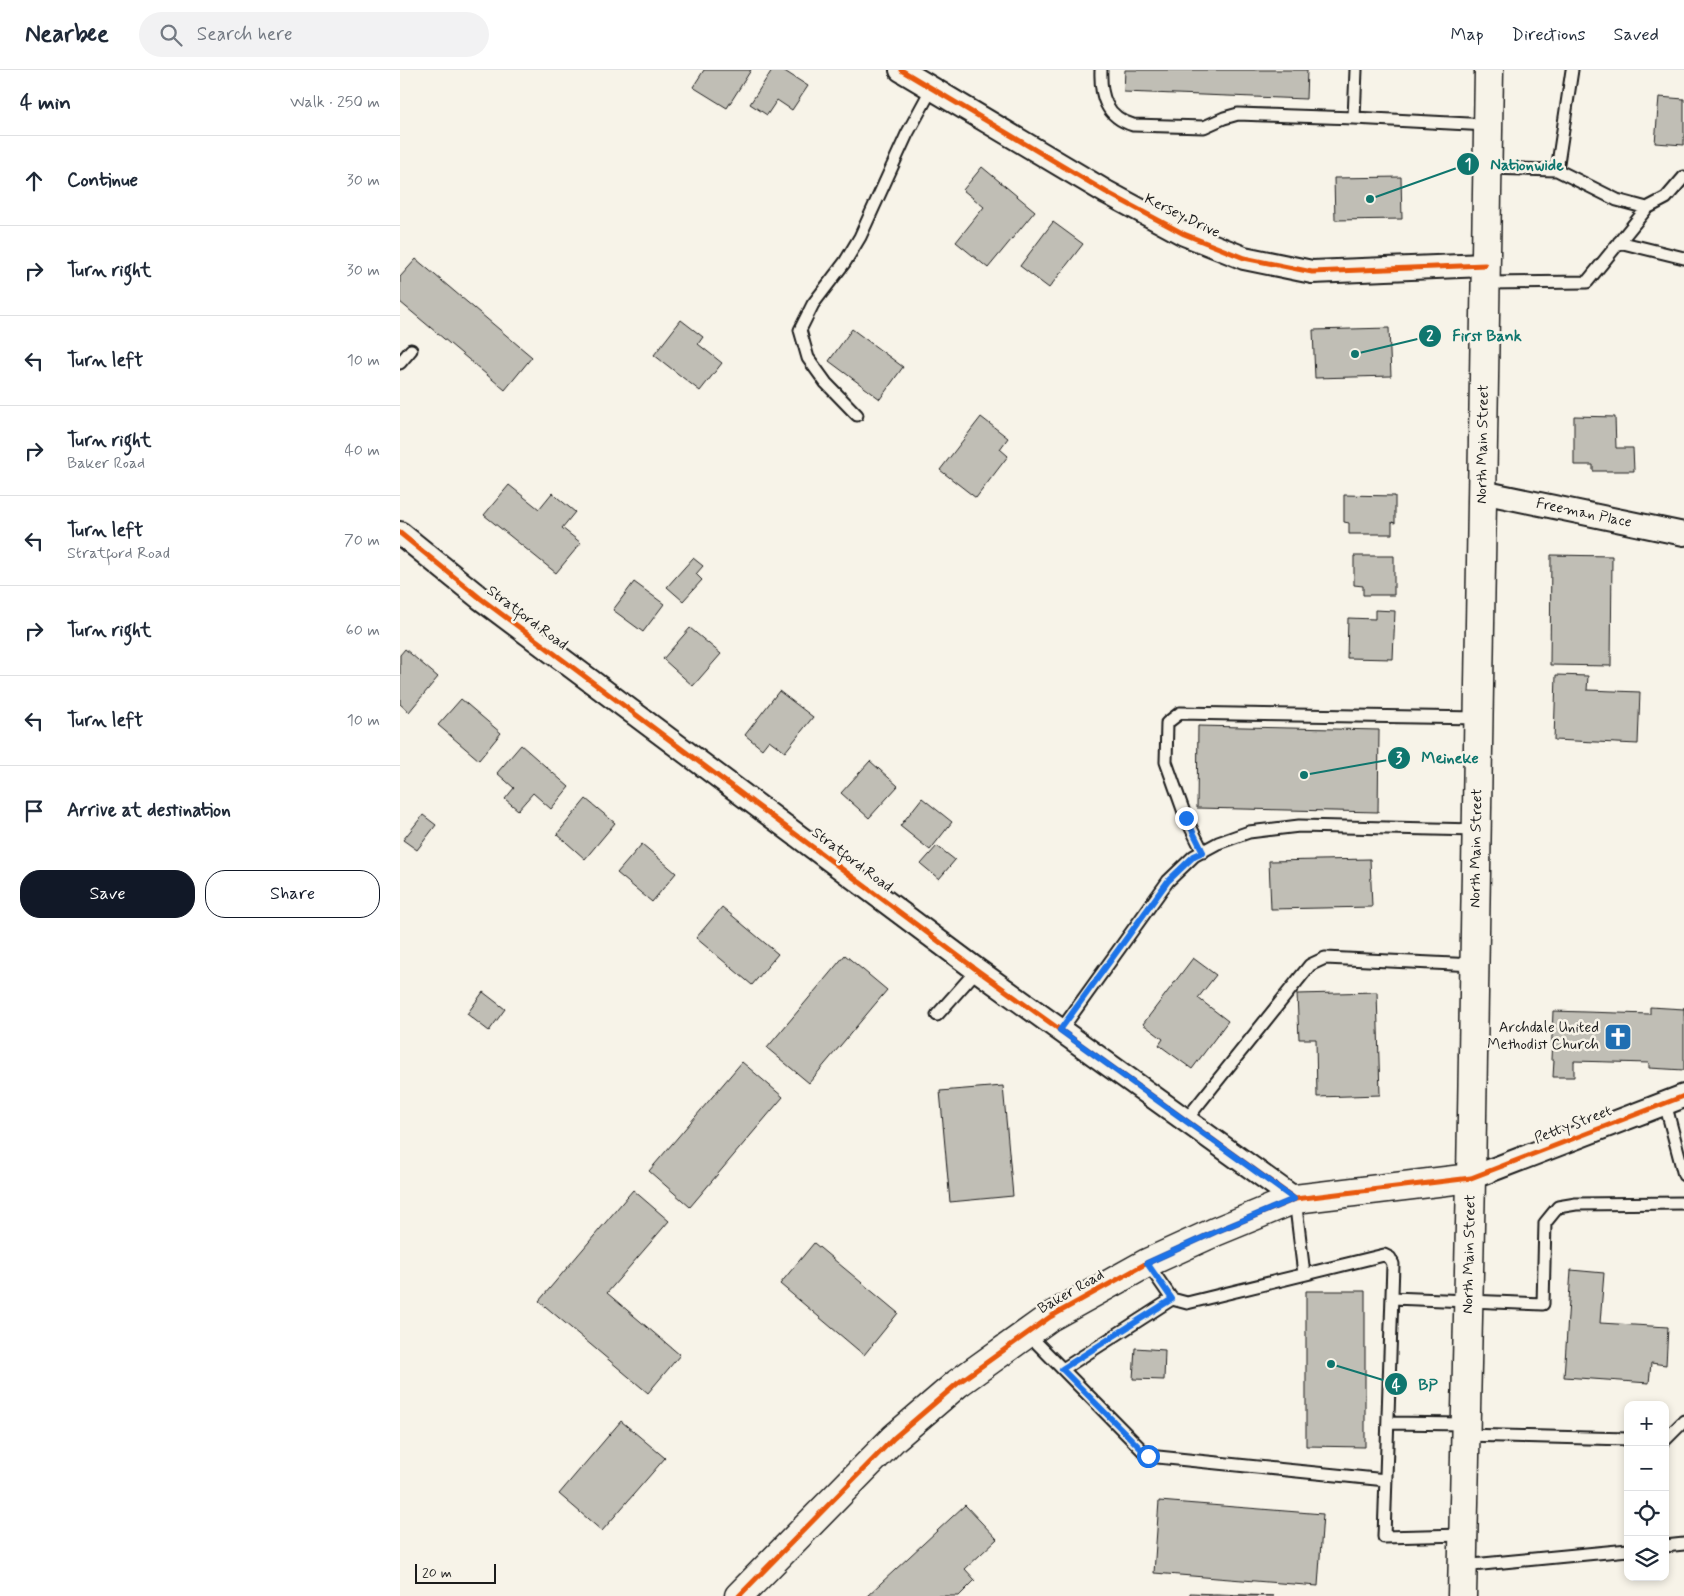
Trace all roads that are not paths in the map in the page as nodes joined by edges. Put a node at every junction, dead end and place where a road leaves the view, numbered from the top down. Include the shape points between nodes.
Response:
1 (901, 70) edge
2 (1101, 70) edge
3 (1356, 70) edge
4 (1489, 70) edge
5 (1572, 70) edge
6 (932, 88) junction
7 (1354, 118) junction
8 (1488, 125) junction
9 (1487, 168) junction
10 (1557, 170) junction
11 (1684, 177) edge
12 (1647, 208) junction
13 (1619, 242) junction
14 (1684, 258) edge
15 (1485, 274) junction
16 (410, 350) dead end
17 (400, 364) edge
18 (857, 415) dead end
19 (1482, 492) junction
20 (400, 533) edge
21 (1684, 534) edge
22 (1479, 718) junction
23 (1477, 830) junction
24 (1203, 852) junction
25 (1474, 964) junction
26 (977, 970) junction
27 (937, 1015) dead end
28 (1060, 1030) junction
29 (1675, 1100) edge
30 (1185, 1121) junction
31 (1684, 1175) edge
32 (1471, 1178) junction
33 (1294, 1199) junction
34 (1684, 1203) edge
35 (1147, 1263) junction
36 (1304, 1274) junction
37 (1392, 1298) junction
38 (1172, 1299) junction
39 (1468, 1300) junction
40 (1027, 1333) junction
41 (1062, 1369) junction
42 (1684, 1421) edge
43 (1388, 1423) junction
44 (1465, 1429) junction
45 (1669, 1436) edge
46 (1624, 1439) edge
47 (1386, 1480) junction
48 (1463, 1535) junction
49 (1684, 1544) edge
50 (1669, 1546) edge
51 (1624, 1550) edge
52 (1462, 1566) junction
53 (740, 1596) edge
54 (1462, 1596) edge

1 - 6 street, Kersey Drive
2 - 7 lane via 1104,100 1112,113 1133,125 1204,127 1238,114
3 - 7 lane
4 - 8 main road, North Main Street
5 - 10 lane
6 - 15 street, Kersey Drive via 1106,192 1184,234 1244,258 1312,272
6 - 18 lane via 860,237 813,304 800,330 808,358
7 - 8 lane
8 - 9 main road, North Main Street
9 - 10 lane
9 - 15 main road, North Main Street
10 - 12 lane via 1617,200
11 - 12 lane via 1666,198
12 - 13 lane
13 - 14 lane
13 - 15 lane via 1587,282
15 - 19 main road, North Main Street
16 - 17 lane
19 - 21 street, Freeman Place
19 - 22 main road, North Main Street
20 - 26 street, Stratford Road via 480,598
22 - 23 main road, North Main Street
22 - 24 lane via 1180,713 1167,723 1166,762 1186,818
23 - 24 lane via 1299,826 1249,832
23 - 25 main road, North Main Street
24 - 28 lane via 1194,856 1168,881
25 - 30 lane via 1325,958 1310,965
25 - 32 main road, North Main Street
26 - 27 lane
26 - 28 street, Stratford Road
28 - 30 street, Stratford Road
29 - 31 lane
29 - 32 street, Petty Street
30 - 33 street, Stratford Road
32 - 33 main road, Baker Road
32 - 39 main road, North Main Street
33 - 35 main road, Baker Road
33 - 36 lane
34 - 39 lane via 1558,1207 1545,1223 1543,1304
35 - 38 lane
35 - 40 main road, Baker Road
36 - 37 lane via 1384,1255 1393,1264
36 - 38 lane via 1187,1303
37 - 39 lane
37 - 43 lane
38 - 41 lane
39 - 44 main road, North Main Street
40 - 41 lane
40 - 53 main road, Baker Road via 958,1383 894,1438
41 - 47 lane via 1148,1456
42 - 45 lane
43 - 44 lane
43 - 47 lane
44 - 46 lane
44 - 48 main road, North Main Street
47 - 48 lane via 1384,1537
48 - 52 main road, North Main Street
49 - 50 lane
51 - 52 lane
52 - 54 main road, North Main Street

